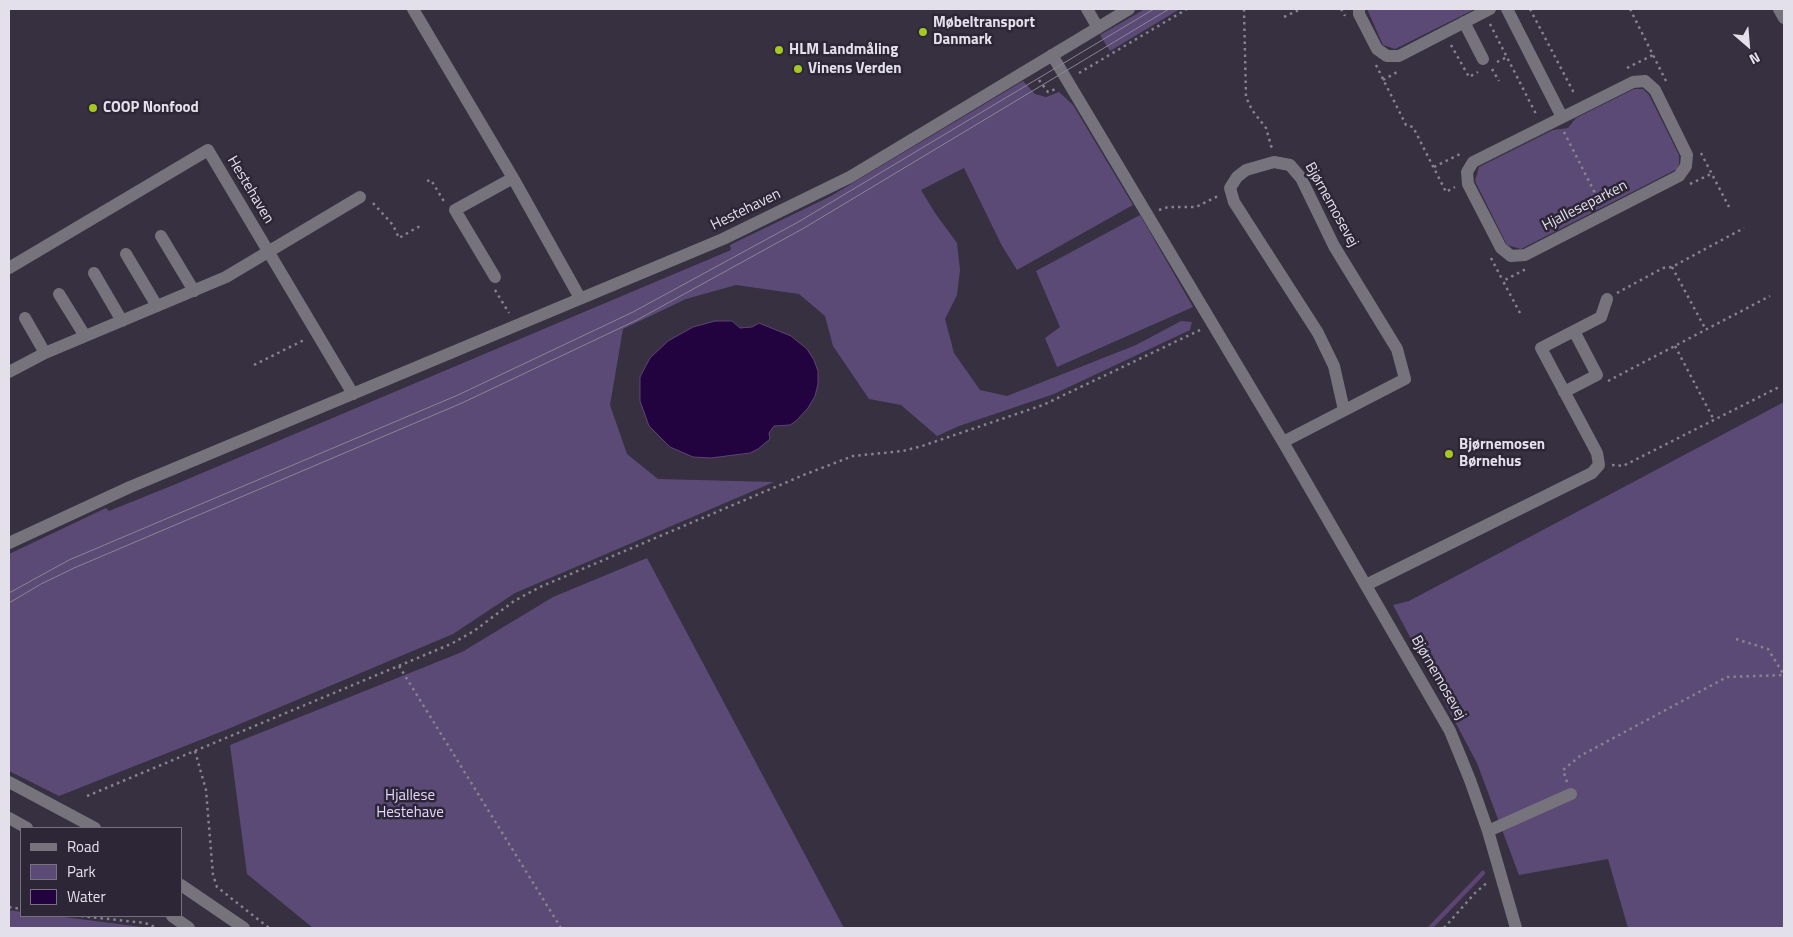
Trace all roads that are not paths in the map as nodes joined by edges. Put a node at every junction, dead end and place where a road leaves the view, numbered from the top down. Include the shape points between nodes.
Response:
1 (413, 9) edge
2 (1087, 9) edge
3 (1129, 9) edge
4 (1359, 9) edge
5 (1507, 9) edge
6 (1779, 9) edge
7 (1487, 10) edge
8 (1784, 18) edge
9 (1464, 22) junction
10 (1098, 28) junction
11 (1052, 55) junction
12 (1483, 59) dead end
13 (1560, 118) junction
14 (513, 178) junction
15 (360, 197) road end
16 (161, 236) dead end
17 (268, 252) junction
18 (126, 254) dead end
19 (9, 268) edge
20 (94, 273) dead end
21 (495, 277) dead end
22 (194, 291) junction
23 (59, 294) dead end
24 (580, 298) junction
25 (1607, 299) road end
26 (157, 306) junction
27 (24, 318) dead end
28 (122, 321) junction
29 (1574, 331) junction
30 (85, 336) junction
31 (46, 353) junction
32 (10, 368) edge
33 (1564, 392) junction
34 (353, 394) junction
35 (1344, 410) junction
36 (1283, 442) junction
37 (9, 543) edge
38 (1366, 585) junction
39 (9, 782) edge
40 (1571, 794) road end
41 (9, 818) edge
42 (25, 827) edge
43 (93, 827) edge
44 (1488, 831) junction
45 (182, 886) edge
46 (173, 917) edge
47 (189, 928) edge
48 (244, 928) edge
49 (1516, 928) edge

1 - 14 street
2 - 10 street
3 - 10 street, Hestehaven
4 - 9 street via 1377,49 1386,56 1399,56
5 - 13 street
6 - 8 street
7 - 9 street
9 - 12 street
10 - 11 street, Hestehaven
11 - 24 street, Hestehaven via 850,177 723,239
11 - 36 street, Bjørnemosevej
13 - 13 street, Hjalleseparken via 1633,82 1644,81 1655,90 1687,155 1686,166 1679,176 1525,256 1511,256 1501,248 1468,181 1467,172 1473,162
14 - 21 street via 455,210
14 - 24 street
15 - 17 street
16 - 22 street
17 - 19 street, Hestehaven via 208,150
17 - 22 street via 226,277
17 - 34 street, Hestehaven
18 - 26 street
20 - 28 street
22 - 26 street
23 - 30 street
24 - 34 street, Hestehaven
25 - 29 street via 1601,317
26 - 28 street
27 - 31 street
28 - 30 street
29 - 33 street via 1597,374
29 - 33 street via 1541,348
30 - 31 street
31 - 32 street
33 - 38 street via 1597,453 1599,465 1592,473
34 - 37 street, Hestehaven via 130,487
35 - 35 street, Bjørnemosevej via 1405,379 1397,349 1334,246 1301,178 1290,165 1274,162 1246,170 1236,177 1230,188 1234,202 1318,333 1334,366
35 - 36 street, Bjørnemosevej
36 - 38 street, Bjørnemosevej
38 - 44 street, Bjørnemosevej via 1450,730
39 - 43 street
40 - 44 street
41 - 42 street
44 - 49 street, Bjørnemosevej
45 - 48 street
46 - 47 street

